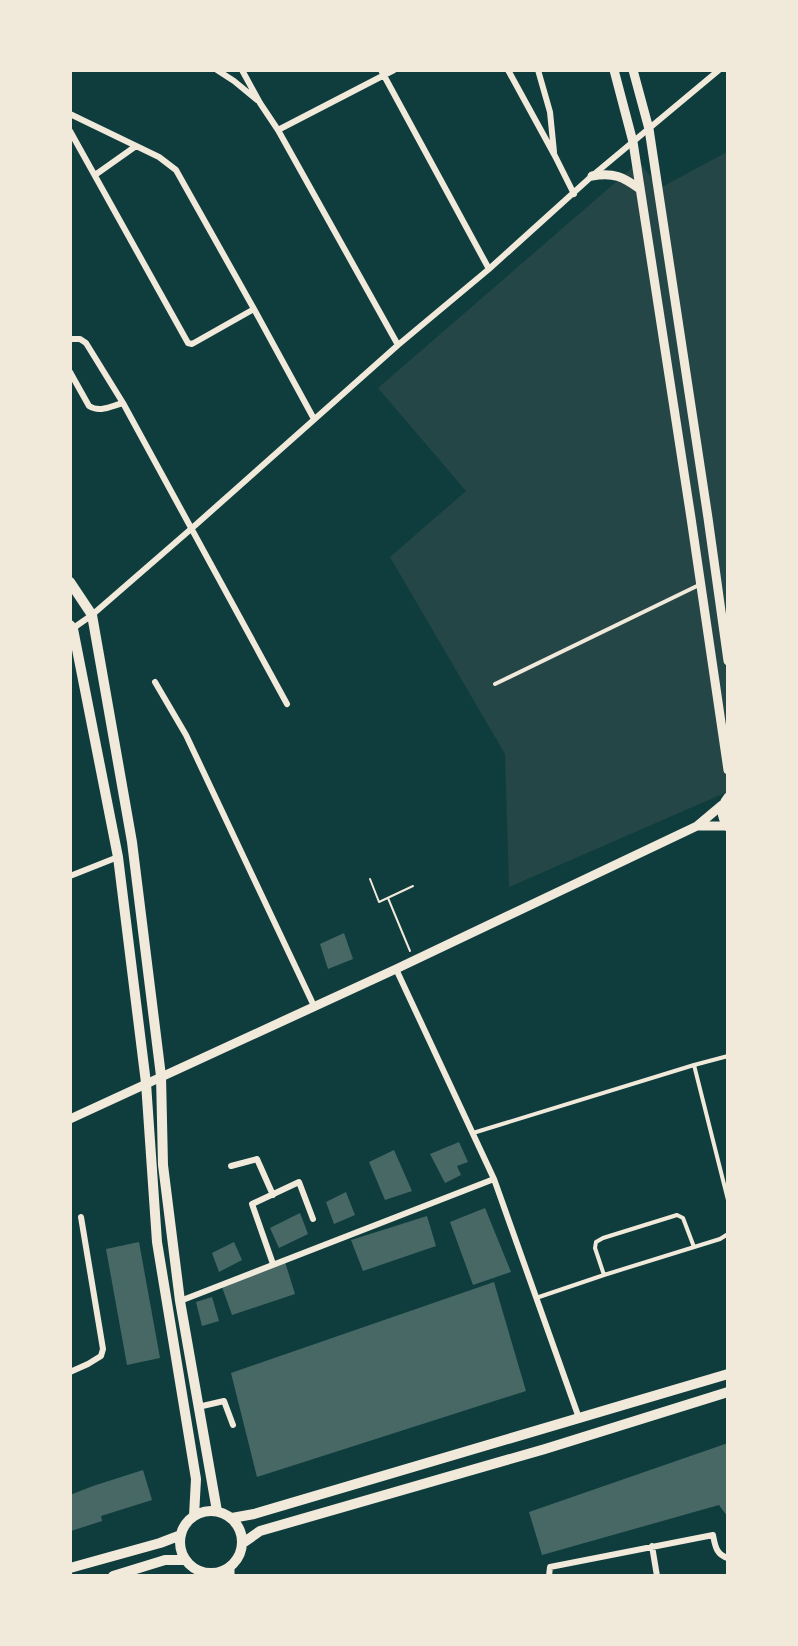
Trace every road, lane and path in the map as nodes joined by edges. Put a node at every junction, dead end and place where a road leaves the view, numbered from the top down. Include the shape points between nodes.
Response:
1 (217, 70) edge
2 (242, 70) edge
3 (394, 70) edge
4 (508, 70) edge
5 (538, 70) edge
6 (614, 70) edge
7 (633, 70) edge
8 (719, 70) edge
9 (382, 73) edge
10 (260, 103) junction
11 (70, 114) edge
12 (649, 129) junction
13 (278, 130) junction
14 (70, 131) edge
15 (633, 142) junction
16 (136, 146) junction
17 (555, 156) junction
18 (95, 176) junction
19 (592, 176) junction
20 (640, 189) junction
21 (574, 194) junction
22 (489, 269) junction
23 (254, 309) junction
24 (70, 339) edge
25 (398, 345) junction
26 (70, 372) edge
27 (123, 403) junction
28 (314, 419) junction
29 (191, 529) junction
30 (70, 582) edge
31 (701, 584) junction
32 (92, 615) junction
33 (71, 628) edge
34 (728, 661) edge
35 (155, 682) dead end
36 (495, 684) dead end
37 (287, 704) dead end
38 (728, 770) edge
39 (725, 801) edge
40 (698, 826) junction
41 (727, 826) edge
42 (118, 857) junction
43 (70, 876) edge
44 (370, 879) dead end
45 (413, 886) dead end
46 (388, 898) junction
47 (408, 948) dead end
48 (396, 969) junction
49 (314, 1006) junction
50 (728, 1056) edge
51 (694, 1065) junction
52 (161, 1076) junction
53 (146, 1083) junction
54 (70, 1119) edge
55 (472, 1133) junction
56 (231, 1166) dead end
57 (494, 1179) junction
58 (273, 1195) junction
59 (728, 1200) edge
60 (81, 1217) dead end
61 (313, 1220) dead end
62 (728, 1234) edge
63 (694, 1247) junction
64 (273, 1264) junction
65 (604, 1275) junction
66 (536, 1298) junction
67 (180, 1301) junction
68 (70, 1372) edge
69 (728, 1374) edge
70 (728, 1392) edge
71 (198, 1407) junction
72 (579, 1418) junction
73 (233, 1425) dead end
74 (217, 1511) junction
75 (194, 1516) junction
76 (232, 1518) junction
77 (181, 1535) junction
78 (243, 1543) junction
79 (652, 1546) junction
80 (728, 1558) edge
81 (186, 1560) junction
82 (70, 1568) edge
83 (230, 1571) edge
84 (207, 1574) edge
85 (113, 1575) edge
86 (549, 1575) edge
87 (657, 1575) edge

1 - 10 street
2 - 10 street
3 - 9 street
4 - 17 street
5 - 17 street via 550,112
6 - 15 street
7 - 12 street
8 - 12 street
9 - 13 street
9 - 22 street
10 - 13 street
11 - 16 street
12 - 15 street
12 - 34 street
13 - 25 street
14 - 18 street
15 - 19 street
15 - 20 street
16 - 18 street
16 - 23 street via 176,170
17 - 21 street
18 - 23 street via 188,343
19 - 20 street via 618,176
19 - 21 street
20 - 31 street
21 - 22 street
22 - 25 street
23 - 28 street
24 - 27 street via 86,343
25 - 28 street
26 - 27 street via 93,409
27 - 29 street
28 - 29 street
29 - 32 street
29 - 37 street
30 - 32 main road
31 - 36 lane
31 - 38 street
32 - 33 street
32 - 52 main road via 132,842
33 - 42 main road
35 - 49 street via 186,735
39 - 40 street
39 - 41 street via 721,812
40 - 41 street
40 - 48 street
42 - 43 street
42 - 53 main road
44 - 46 path via 379,902
45 - 46 path
46 - 47 path
48 - 49 street
48 - 55 street
49 - 52 street
50 - 51 lane
51 - 55 lane
51 - 59 lane
52 - 53 street
52 - 67 main road via 163,1165
53 - 54 street
53 - 75 main road via 157,1242 196,1479
55 - 57 street
56 - 58 street via 257,1159
57 - 64 street
57 - 66 street
58 - 61 street via 299,1182
58 - 64 street via 252,1204
60 - 68 street via 103,1349 102,1356
62 - 63 lane
63 - 65 lane
63 - 65 lane via 683,1218 677,1215 603,1238 595,1248
64 - 67 street
65 - 66 lane
66 - 72 street
67 - 71 main road
69 - 72 main road
70 - 78 main road via 260,1531
71 - 73 street via 224,1401
71 - 74 main road
72 - 76 main road
74 - 75 main road
74 - 76 main road
75 - 77 main road
76 - 78 main road
77 - 81 main road
77 - 82 main road
78 - 83 main road
79 - 80 street via 713,1534 719,1554
79 - 86 street via 550,1567
79 - 87 street
81 - 84 main road
81 - 85 main road via 165,1560
83 - 84 main road

